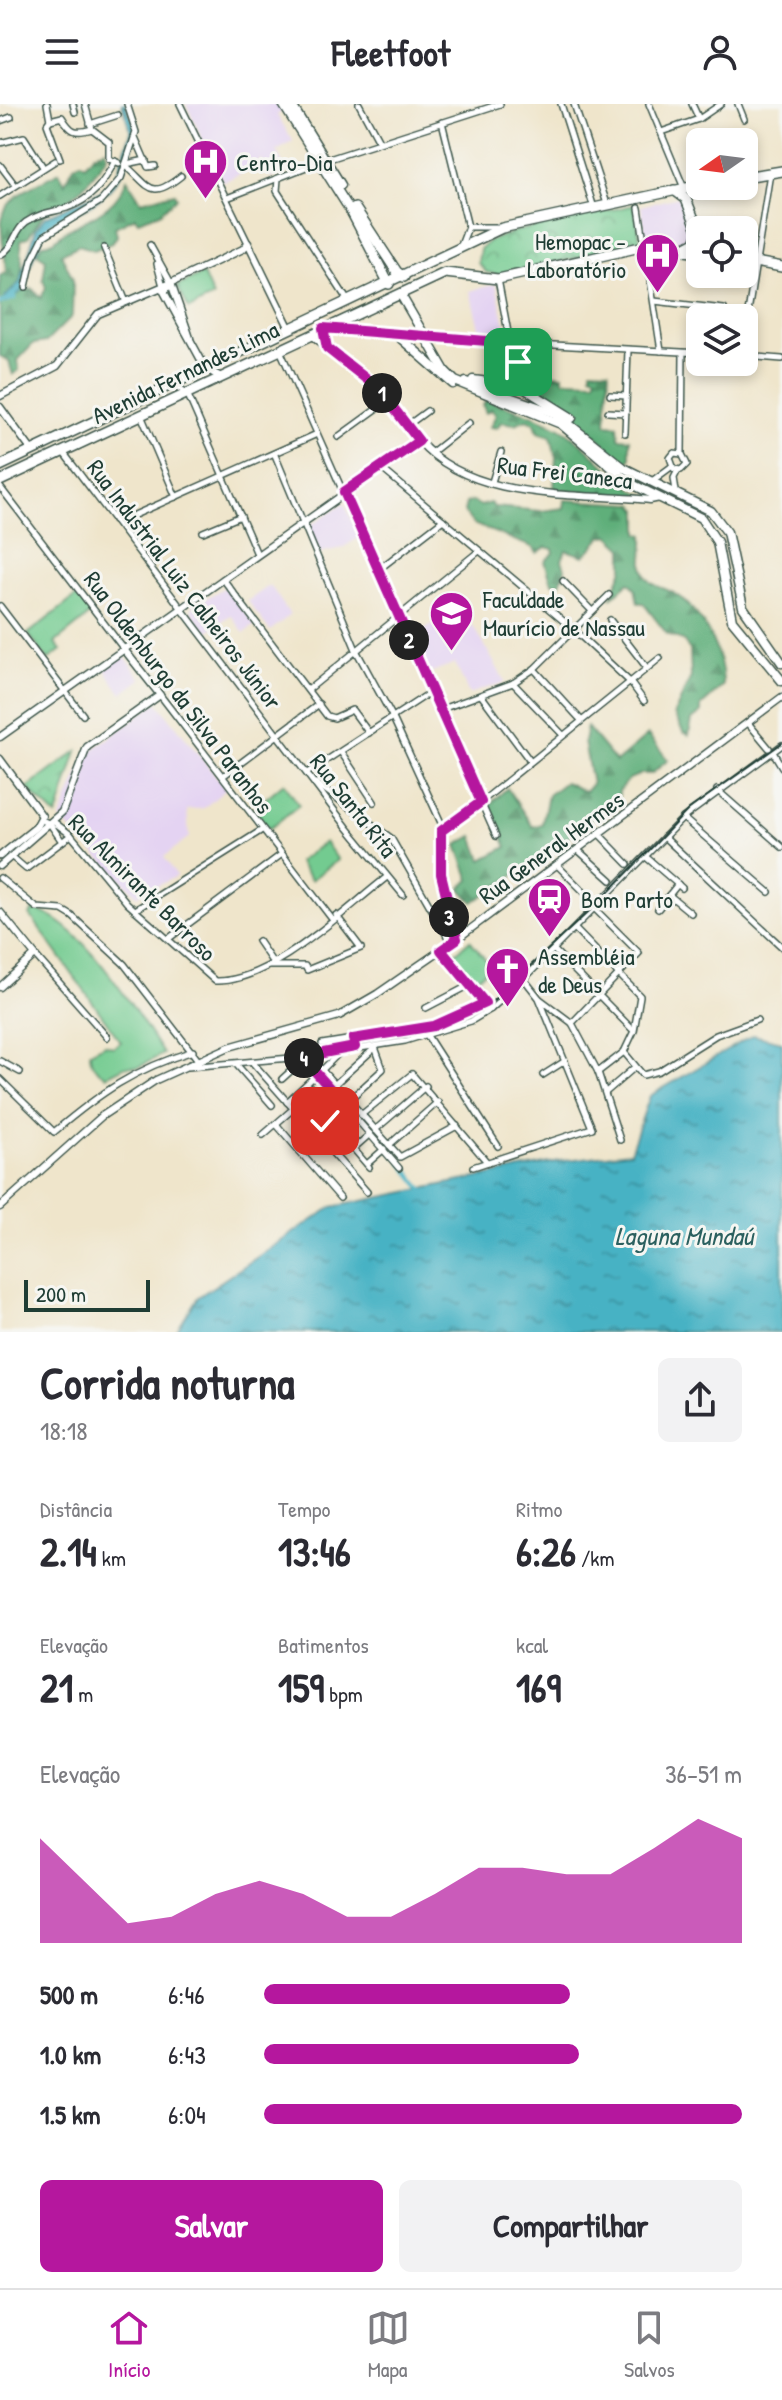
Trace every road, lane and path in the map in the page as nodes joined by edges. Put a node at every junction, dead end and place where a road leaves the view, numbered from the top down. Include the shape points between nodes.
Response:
1 (47, 104) edge
2 (73, 104) edge
3 (85, 104) edge
4 (127, 104) edge
5 (180, 104) edge
6 (283, 104) edge
7 (291, 104) edge
8 (359, 104) edge
9 (500, 104) edge
10 (561, 104) edge
11 (574, 104) edge
12 (649, 104) edge
13 (692, 104) edge
14 (721, 104) edge
15 (738, 104) edge
16 (75, 112) dead end
17 (118, 115) dead end
18 (11, 117) dead end
19 (699, 119) junction
20 (744, 119) dead end
21 (50, 120) junction
22 (580, 120) junction
23 (0, 121) edge
24 (442, 122) junction
25 (568, 124) junction
26 (91, 127) junction
27 (661, 132) junction
28 (135, 137) junction
29 (379, 141) junction
30 (0, 143) edge
31 (593, 158) junction
32 (146, 160) junction
33 (323, 161) junction
34 (120, 163) junction
35 (581, 163) junction
36 (0, 165) edge
37 (43, 167) junction
38 (782, 171) edge
39 (770, 172) junction
40 (135, 173) junction
41 (758, 174) edge
42 (181, 176) dead end
43 (278, 179) junction
44 (686, 183) edge
45 (265, 184) junction
46 (15, 185) junction
47 (686, 187) edge
48 (278, 192) junction
49 (0, 196) edge
50 (227, 198) junction
51 (607, 204) junction
52 (594, 208) junction
53 (639, 208) dead end
54 (353, 209) junction
55 (468, 227) junction
56 (502, 228) junction
57 (150, 245) dead end
58 (645, 246) junction
59 (247, 247) junction
60 (686, 247) edge
61 (104, 248) dead end
62 (460, 249) junction
63 (680, 250) junction
64 (686, 251) edge
65 (0, 255) edge
66 (155, 255) junction
67 (758, 255) edge
68 (758, 262) edge
69 (782, 267) edge
70 (390, 276) junction
71 (404, 277) junction
72 (498, 279) junction
73 (171, 283) junction
74 (26, 287) dead end
75 (162, 288) junction
76 (654, 301) junction
77 (126, 302) junction
78 (350, 303) junction
79 (686, 305) edge
80 (323, 328) junction
81 (290, 329) junction
82 (310, 334) junction
83 (397, 335) joint
84 (190, 338) junction
85 (412, 340) junction
86 (488, 341) junction
87 (517, 343) junction
88 (327, 348) junction
89 (280, 349) junction
90 (628, 350) junction
91 (661, 351) junction
92 (683, 353) joint
93 (758, 357) edge
94 (782, 359) edge
95 (513, 360) junction
96 (206, 369) junction
97 (221, 377) junction
98 (461, 380) junction
99 (173, 385) junction
100 (476, 392) junction
101 (187, 393) junction
102 (610, 395) dead end
103 (0, 396) edge
104 (626, 396) junction
105 (389, 400) junction
106 (0, 407) edge
107 (427, 411) dead end
108 (608, 412) dead end
109 (626, 413) junction
110 (141, 415) junction
111 (469, 423) dead end
112 (408, 425) junction
113 (625, 433) dead end
114 (317, 434) junction
115 (338, 437) dead end
116 (588, 437) junction
117 (419, 441) junction
118 (32, 451) junction
119 (63, 452) junction
120 (501, 452) dead end
121 (431, 454) junction
122 (682, 454) junction
123 (275, 455) junction
124 (0, 466) edge
125 (671, 467) junction
126 (381, 468) junction
127 (678, 470) junction
128 (223, 476) junction
129 (652, 481) junction
130 (492, 482) junction
131 (0, 484) edge
132 (676, 491) junction
133 (344, 492) junction
134 (176, 497) junction
135 (660, 498) junction
136 (691, 499) junction
137 (241, 516) junction
138 (443, 520) junction
139 (118, 523) junction
140 (303, 523) junction
141 (203, 532) dead end
142 (479, 551) junction
143 (257, 554) junction
144 (378, 570) junction
145 (222, 578) junction
146 (563, 581) dead end
147 (609, 595) dead end
148 (0, 606) edge
149 (181, 607) junction
150 (592, 611) junction
151 (398, 618) junction
152 (610, 620) dead end
153 (573, 629) junction
154 (767, 644) junction
155 (123, 648) junction
156 (357, 652) junction
157 (757, 652) junction
158 (660, 658) dead end
159 (781, 662) edge
160 (770, 667) junction
161 (647, 668) junction
162 (534, 669) junction
163 (782, 681) edge
164 (630, 682) junction
165 (513, 683) junction
166 (308, 690) junction
167 (65, 691) junction
168 (431, 692) junction
169 (160, 695) junction
170 (481, 695) junction
171 (782, 697) edge
172 (644, 701) dead end
173 (319, 704) junction
174 (439, 710) junction
175 (83, 715) dead end
176 (392, 716) junction
177 (581, 720) junction
178 (749, 724) junction
179 (369, 733) junction
180 (563, 735) junction
181 (0, 737) edge
182 (278, 737) junction
183 (782, 745) edge
184 (771, 750) junction
185 (341, 752) junction
186 (0, 759) edge
187 (530, 761) junction
188 (782, 767) edge
189 (307, 773) junction
190 (223, 776) junction
191 (312, 780) junction
192 (717, 790) junction
193 (374, 802) dead end
194 (481, 802) junction
195 (683, 818) junction
196 (42, 820) junction
197 (52, 823) junction
198 (443, 827) junction
199 (262, 830) junction
200 (599, 834) junction
201 (71, 835) junction
202 (496, 836) dead end
203 (664, 837) junction
204 (61, 840) junction
205 (782, 847) edge
206 (578, 850) junction
207 (282, 854) junction
208 (0, 856) edge
209 (11, 856) junction
210 (646, 857) junction
211 (628, 864) dead end
212 (557, 865) junction
213 (0, 866) edge
214 (387, 877) junction
215 (0, 878) edge
216 (611, 880) dead end
217 (769, 892) dead end
218 (403, 895) dead end
219 (669, 895) junction
220 (592, 900) dead end
221 (595, 909) junction
222 (658, 909) dead end
223 (135, 910) junction
224 (0, 912) edge
225 (691, 913) dead end
226 (449, 916) junction
227 (334, 917) junction
228 (439, 922) junction
229 (575, 929) junction
230 (168, 939) junction
231 (258, 941) dead end
232 (454, 941) junction
233 (782, 947) edge
234 (441, 950) junction
235 (554, 950) junction
236 (35, 955) junction
237 (270, 964) junction
238 (619, 973) junction
239 (524, 979) junction
240 (470, 985) junction
241 (0, 987) edge
242 (598, 995) junction
243 (539, 998) junction
244 (485, 1003) junction
245 (426, 1008) dead end
246 (491, 1009) junction
247 (757, 1020) dead end
248 (572, 1023) junction
249 (634, 1031) junction
250 (107, 1037) dead end
251 (428, 1037) junction
252 (353, 1039) junction
253 (322, 1044) dead end
254 (376, 1046) junction
255 (355, 1047) junction
256 (344, 1048) junction
257 (193, 1051) junction
258 (624, 1052) junction
259 (305, 1057) junction
260 (0, 1061) edge
261 (565, 1061) junction
262 (252, 1062) junction
263 (197, 1063) junction
264 (235, 1063) junction
265 (635, 1067) junction
266 (20, 1072) dead end
267 (320, 1072) junction
268 (598, 1072) junction
269 (543, 1075) dead end
270 (0, 1079) edge
271 (282, 1079) dead end
272 (333, 1086) junction
273 (426, 1086) junction
274 (606, 1092) junction
275 (287, 1102) junction
276 (347, 1102) junction
277 (438, 1102) junction
278 (272, 1105) dead end
279 (293, 1109) junction
280 (359, 1117) junction
281 (328, 1119) junction
282 (276, 1124) junction
283 (457, 1126) junction
284 (372, 1132) junction
285 (340, 1134) junction
286 (263, 1135) dead end
287 (620, 1140) dead end
288 (498, 1146) dead end
289 (387, 1147) junction
290 (353, 1149) junction
291 (487, 1162) junction
292 (397, 1166) dead end
293 (473, 1167) dead end
294 (367, 1192) dead end
295 (340, 1198) dead end
296 (0, 1207) edge

1 - 21 street
2 - 16 street
3 - 26 street
4 - 28 street
5 - 50 street
6 - 33 main road
7 - 33 main road
8 - 29 street
9 - 24 street
10 - 25 street
11 - 22 street
12 - 27 street
13 - 19 street
14 - 19 street
15 - 20 street
17 - 26 street
18 - 23 street
19 - 27 street
21 - 26 street via 62,117 77,133
21 - 37 street via 58,160
22 - 25 street
22 - 31 street
24 - 29 street
24 - 55 street
25 - 35 street
26 - 34 street via 109,142 109,159
27 - 44 street
28 - 32 street
28 - 34 street
29 - 33 street
30 - 37 street via 24,137
31 - 35 street
31 - 51 street
32 - 34 street
32 - 40 street via 151,167
33 - 43 street
33 - 54 main road
34 - 40 street
34 - 65 street via 98,190 68,207 34,217
34 - 74 street via 108,195 44,236
35 - 52 street
36 - 46 street
37 - 46 street
38 - 39 highway
39 - 41 highway
39 - 67 street
40 - 42 street via 145,186 159,190
43 - 45 street
43 - 48 street
45 - 48 street
45 - 50 street
46 - 49 street
47 - 51 highway, Avenida Fernandes Lima
48 - 78 street
50 - 59 street
51 - 52 highway, Avenida Fernandes Lima
52 - 56 highway, Avenida Fernandes Lima
53 - 58 street
54 - 70 highway
54 - 71 highway
55 - 56 street
55 - 62 street
56 - 62 highway, Avenida Fernandes Lima
57 - 66 street
58 - 63 highway
58 - 72 highway
58 - 76 street
59 - 73 street
59 - 81 street
60 - 63 highway
61 - 77 street
62 - 71 highway, Avenida Fernandes Lima
63 - 64 highway
66 - 73 street
66 - 75 street
68 - 69 highway
70 - 71 highway, Avenida Fernandes Lima
70 - 78 highway, Avenida Fernandes Lima
72 - 80 highway, Avenida Fernandes Lima via 454,272 430,278
72 - 87 street
73 - 75 street
73 - 84 street
75 - 77 street
75 - 84 street
76 - 79 street
76 - 91 street
77 - 103 street via 92,319 53,369
78 - 81 highway, Avenida Fernandes Lima
80 - 82 highway, Avenida Fernandes Lima
80 - 83 street
80 - 88 street
81 - 96 highway, Avenida Fernandes Lima
82 - 88 street, Rua Frei Caneca
82 - 89 highway, Avenida Fernandes Lima
83 - 85 main road
84 - 96 street
85 - 86 street, bridge
85 - 100 main road via 439,375
86 - 87 street
86 - 95 main road via 506,349
87 - 90 street
87 - 95 main road
87 - 116 main road via 522,389 565,412
88 - 105 street, Rua Frei Caneca
89 - 97 highway, Avenida Fernandes Lima
89 - 114 street
90 - 91 street
90 - 104 street
91 - 92 street
92 - 122 street
93 - 94 street
95 - 98 main road via 510,375 500,383
96 - 97 street
96 - 99 highway, Avenida Fernandes Lima
97 - 101 highway, Avenida Fernandes Lima
98 - 100 main road via 404,296 445,371
98 - 116 main road via 555,413
99 - 101 street
99 - 118 highway, Avenida Fernandes Lima
100 - 135 main road via 561,424 620,476
101 - 110 highway, Avenida Fernandes Lima
101 - 128 street
102 - 104 street
104 - 109 street
105 - 112 street, Rua Frei Caneca
105 - 115 street
106 - 118 street
107 - 112 street
108 - 109 street
109 - 113 street
110 - 119 highway, Avenida Fernandes Lima
110 - 134 street
111 - 121 street
112 - 117 street, Rua Frei Caneca
114 - 123 street
114 - 133 street
116 - 129 main road via 624,468
117 - 121 street, Rua Frei Caneca
117 - 126 street
118 - 124 highway, Avenida Fernandes Lima
119 - 131 highway, Avenida Fernandes Lima
119 - 139 street, Rua Industrial Luiz Calheiros Júnior
120 - 130 street
121 - 130 street, Rua Frei Caneca via 448,468
122 - 125 street via 671,456
122 - 127 street via 687,464
123 - 128 street
123 - 140 street
125 - 127 street
125 - 129 street
126 - 133 street
126 - 138 street
127 - 132 street
128 - 134 street
128 - 137 street
129 - 132 main road
130 - 135 street, Rua Frei Caneca via 547,492
131 - 155 street, Rua Oldemburgo da Silva Paranhos
132 - 136 main road
133 - 140 street
133 - 144 street
134 - 139 street
135 - 136 main road via 672,493
135 - 157 main road via 706,523 717,542 732,620
136 - 154 main road via 725,527 743,607
137 - 141 street
137 - 143 street
138 - 142 street
138 - 144 street
139 - 149 street, Rua Industrial Luiz Calheiros Júnior
140 - 143 street
140 - 156 street
142 - 151 street
142 - 153 street
143 - 145 street
144 - 151 street
145 - 149 street
145 - 166 street
146 - 150 street
147 - 150 street
148 - 167 street
149 - 155 street
149 - 182 street, Rua Industrial Luiz Calheiros Júnior
150 - 153 street
151 - 156 street
151 - 168 street
152 - 161 street
153 - 162 street
153 - 164 street
154 - 157 main road
154 - 159 main road
155 - 167 street
155 - 169 street, Rua Oldemburgo da Silva Paranhos
156 - 166 street
156 - 176 street
157 - 160 main road
158 - 161 street
159 - 160 main road
160 - 163 main road
161 - 164 street
162 - 165 street
162 - 177 street
164 - 172 street
164 - 177 street
165 - 170 street
165 - 180 street
166 - 173 street
167 - 175 street
167 - 181 street
168 - 174 street
168 - 176 street
169 - 190 street, Rua Oldemburgo da Silva Paranhos
169 - 197 street via 82,751 66,800
170 - 174 street
170 - 187 street
171 - 178 street, Rua General Hermes
173 - 179 street via 333,719 352,710
173 - 182 street
174 - 194 street
176 - 179 street
176 - 198 street
177 - 180 street
178 - 184 street
178 - 200 street, Rua General Hermes
179 - 185 street
180 - 187 street
182 - 189 street, Rua Santa Rita
182 - 190 street
183 - 184 street
184 - 188 street
184 - 192 street
185 - 189 street
185 - 193 street
186 - 196 street
187 - 194 street
189 - 191 street, Rua Santa Rita
190 - 199 street, Rua Oldemburgo da Silva Paranhos
191 - 214 street, Rua Santa Rita
191 - 228 street via 391,838
192 - 195 street
192 - 205 street
194 - 198 street
194 - 202 street
195 - 203 street
195 - 217 street
196 - 197 street, Rua Almirante Barroso
196 - 208 street
197 - 201 street, Rua Almirante Barroso
197 - 204 street
197 - 209 street
198 - 226 street via 440,866
199 - 207 street, Rua Oldemburgo da Silva Paranhos
199 - 223 street
200 - 206 street, Rua General Hermes
200 - 211 street
201 - 204 street
201 - 223 street, Rua Almirante Barroso
203 - 210 street
203 - 233 street
204 - 209 street via 26,869
206 - 212 street, Rua General Hermes
206 - 216 street
207 - 227 street, Rua Oldemburgo da Silva Paranhos
207 - 230 street
209 - 213 street
210 - 219 street via 680,886
210 - 221 street
212 - 220 street
212 - 232 street, Rua General Hermes
214 - 218 street, Rua Santa Rita
214 - 227 street
215 - 257 street via 37,908 68,912 124,964
219 - 222 street
219 - 225 street
221 - 229 street
221 - 238 street via 639,953
223 - 230 street, Rua Almirante Barroso
224 - 236 street
226 - 228 street
226 - 232 street
227 - 237 street
227 - 237 street, Rua Oldemburgo da Silva Paranhos via 361,948 307,970
228 - 232 street
229 - 235 street
229 - 238 street
230 - 237 street, Rua Almirante Barroso via 211,979 225,981
231 - 237 street
232 - 234 street, Rua General Hermes
234 - 240 street
234 - 263 street, Rua General Hermes via 339,1016 229,1047
235 - 239 street
235 - 242 street
236 - 241 street
236 - 250 street
238 - 242 street
238 - 249 street via 642,999
239 - 243 street
239 - 246 street
240 - 244 street
240 - 245 street
242 - 248 street
242 - 249 street
243 - 248 street
243 - 261 street
244 - 246 street
244 - 252 street via 434,1026
246 - 251 street
247 - 265 street via 716,1035 659,1071 645,1076
248 - 268 street
249 - 258 street
251 - 254 street
251 - 288 street
252 - 253 street
252 - 255 street
254 - 255 street
254 - 272 street
254 - 276 street via 383,1069
255 - 256 street
256 - 259 street
256 - 267 street
257 - 263 street
257 - 270 street via 123,1078 54,1132
258 - 265 street
258 - 268 street
259 - 262 street
259 - 267 street
259 - 271 street
260 - 266 street
261 - 269 street
261 - 291 street via 593,1127
262 - 264 street
262 - 275 street
263 - 264 street
263 - 296 street, Rua General Hermes via 145,1087 102,1116
264 - 278 street
265 - 274 street
267 - 272 street
267 - 275 street
268 - 274 street
272 - 276 street
272 - 281 street via 311,1111 319,1121
273 - 277 street
273 - 280 street via 413,1074
273 - 284 street
274 - 287 street
275 - 279 street
276 - 280 street
276 - 281 street
277 - 283 street
277 - 289 street
279 - 282 street
279 - 294 street
280 - 284 street
280 - 285 street
281 - 285 street
282 - 286 street
282 - 295 street
283 - 289 street via 405,1158
283 - 291 street
284 - 289 street
284 - 290 street
285 - 290 street
289 - 290 street via 368,1165
289 - 292 street
291 - 293 street

